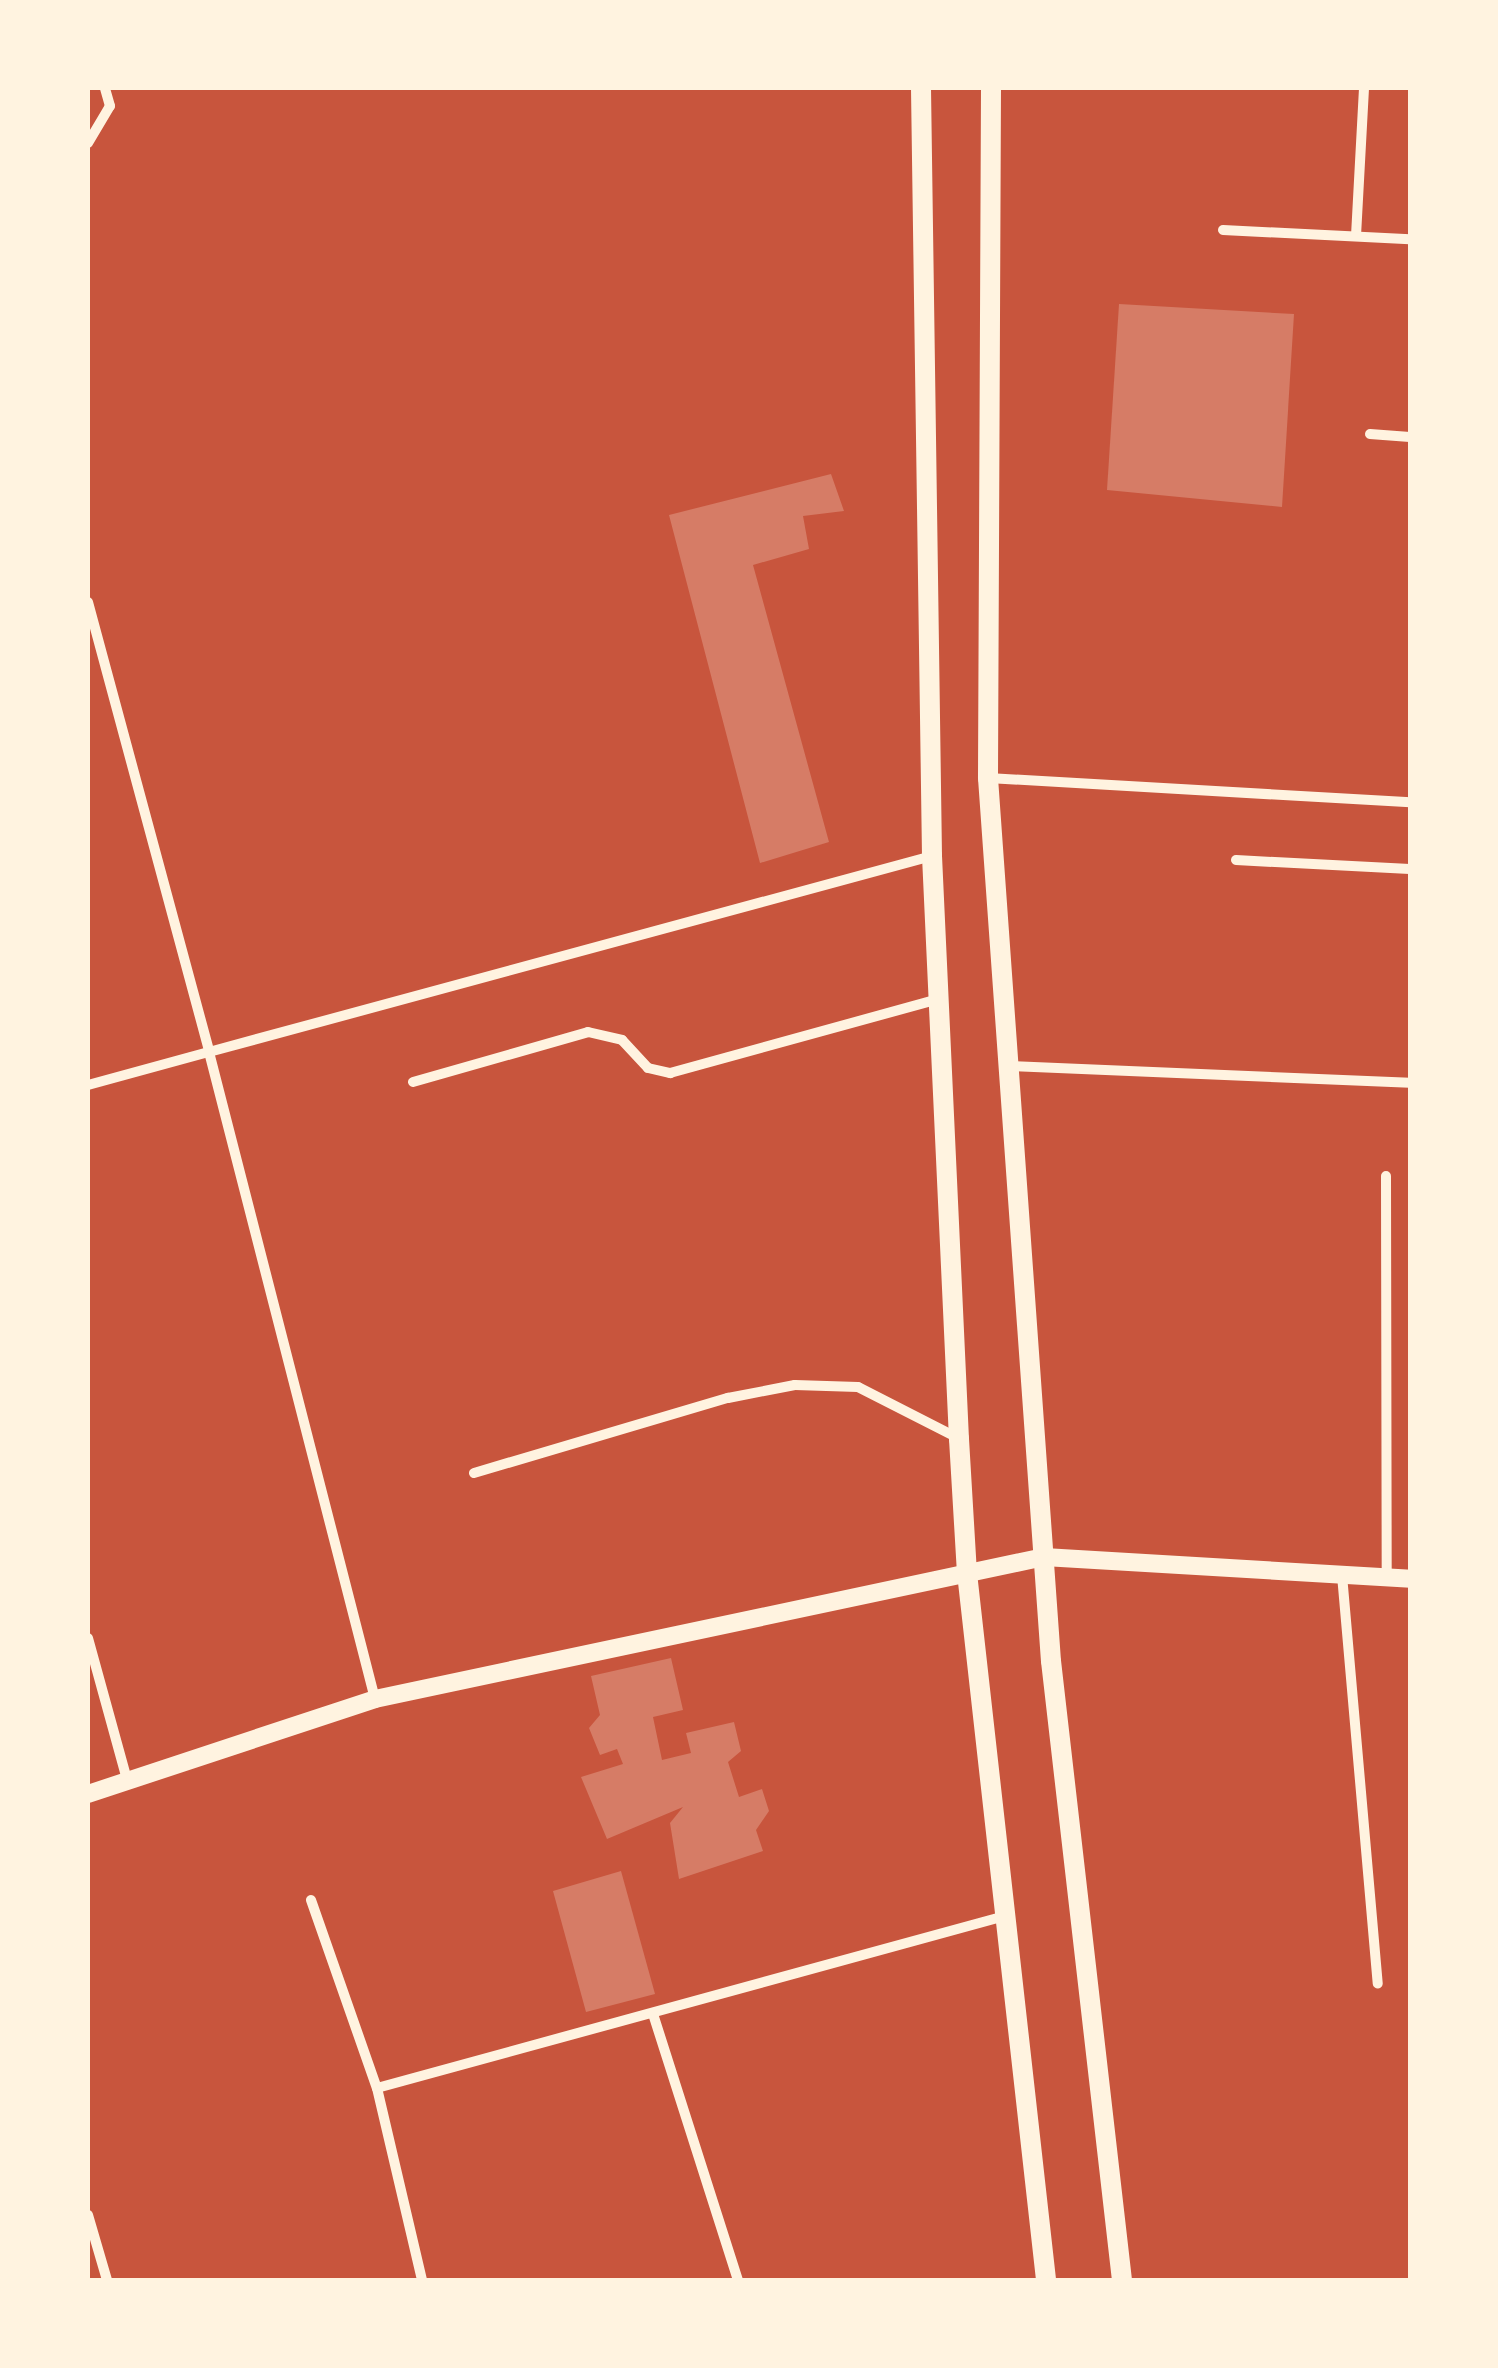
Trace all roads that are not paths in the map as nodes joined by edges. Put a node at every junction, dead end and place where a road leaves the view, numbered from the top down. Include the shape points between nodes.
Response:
1 (105, 88) edge
2 (921, 88) edge
3 (991, 88) edge
4 (1364, 88) edge
5 (88, 143) edge
6 (1223, 230) dead end
7 (1356, 236) junction
8 (1410, 239) edge
9 (1370, 434) dead end
10 (1410, 437) edge
11 (88, 602) edge
12 (988, 778) junction
13 (1410, 802) edge
14 (932, 856) junction
15 (1236, 860) dead end
16 (1410, 870) edge
17 (939, 999) junction
18 (210, 1052) junction
19 (1009, 1066) junction
20 (413, 1082) dead end
21 (1410, 1083) edge
22 (88, 1085) edge
23 (1386, 1176) dead end
24 (959, 1439) junction
25 (474, 1473) dead end
26 (1044, 1557) junction
27 (967, 1573) junction
28 (1342, 1574) junction
29 (1387, 1578) junction
30 (1410, 1579) edge
31 (88, 1638) edge
32 (375, 1699) junction
33 (128, 1780) junction
34 (88, 1794) edge
35 (311, 1900) dead end
36 (1005, 1916) junction
37 (1378, 1983) dead end
38 (654, 2017) junction
39 (377, 2088) junction
40 (88, 2215) edge
41 (107, 2280) edge
42 (422, 2280) edge
43 (738, 2280) edge
44 (1046, 2280) edge
45 (1122, 2280) edge

1 - 5 street via 110,106
2 - 14 main road
3 - 12 main road
4 - 7 street
6 - 7 street
7 - 8 street
9 - 10 street
11 - 18 street
12 - 13 street
12 - 19 main road
14 - 17 main road
14 - 18 street
15 - 16 street
17 - 20 street via 670,1073 648,1068 622,1040 588,1032
17 - 24 main road
18 - 22 street
18 - 32 street
19 - 21 street
19 - 26 main road
23 - 29 street
24 - 25 street via 858,1387 795,1385 728,1398
24 - 27 main road
26 - 27 street
26 - 28 street
26 - 45 main road
27 - 32 street
27 - 36 main road
28 - 29 street
28 - 37 street
29 - 30 street
31 - 33 street
32 - 33 street
33 - 34 street
35 - 39 street
36 - 38 street
36 - 44 main road
38 - 39 street
38 - 43 street
39 - 42 street
40 - 41 street

